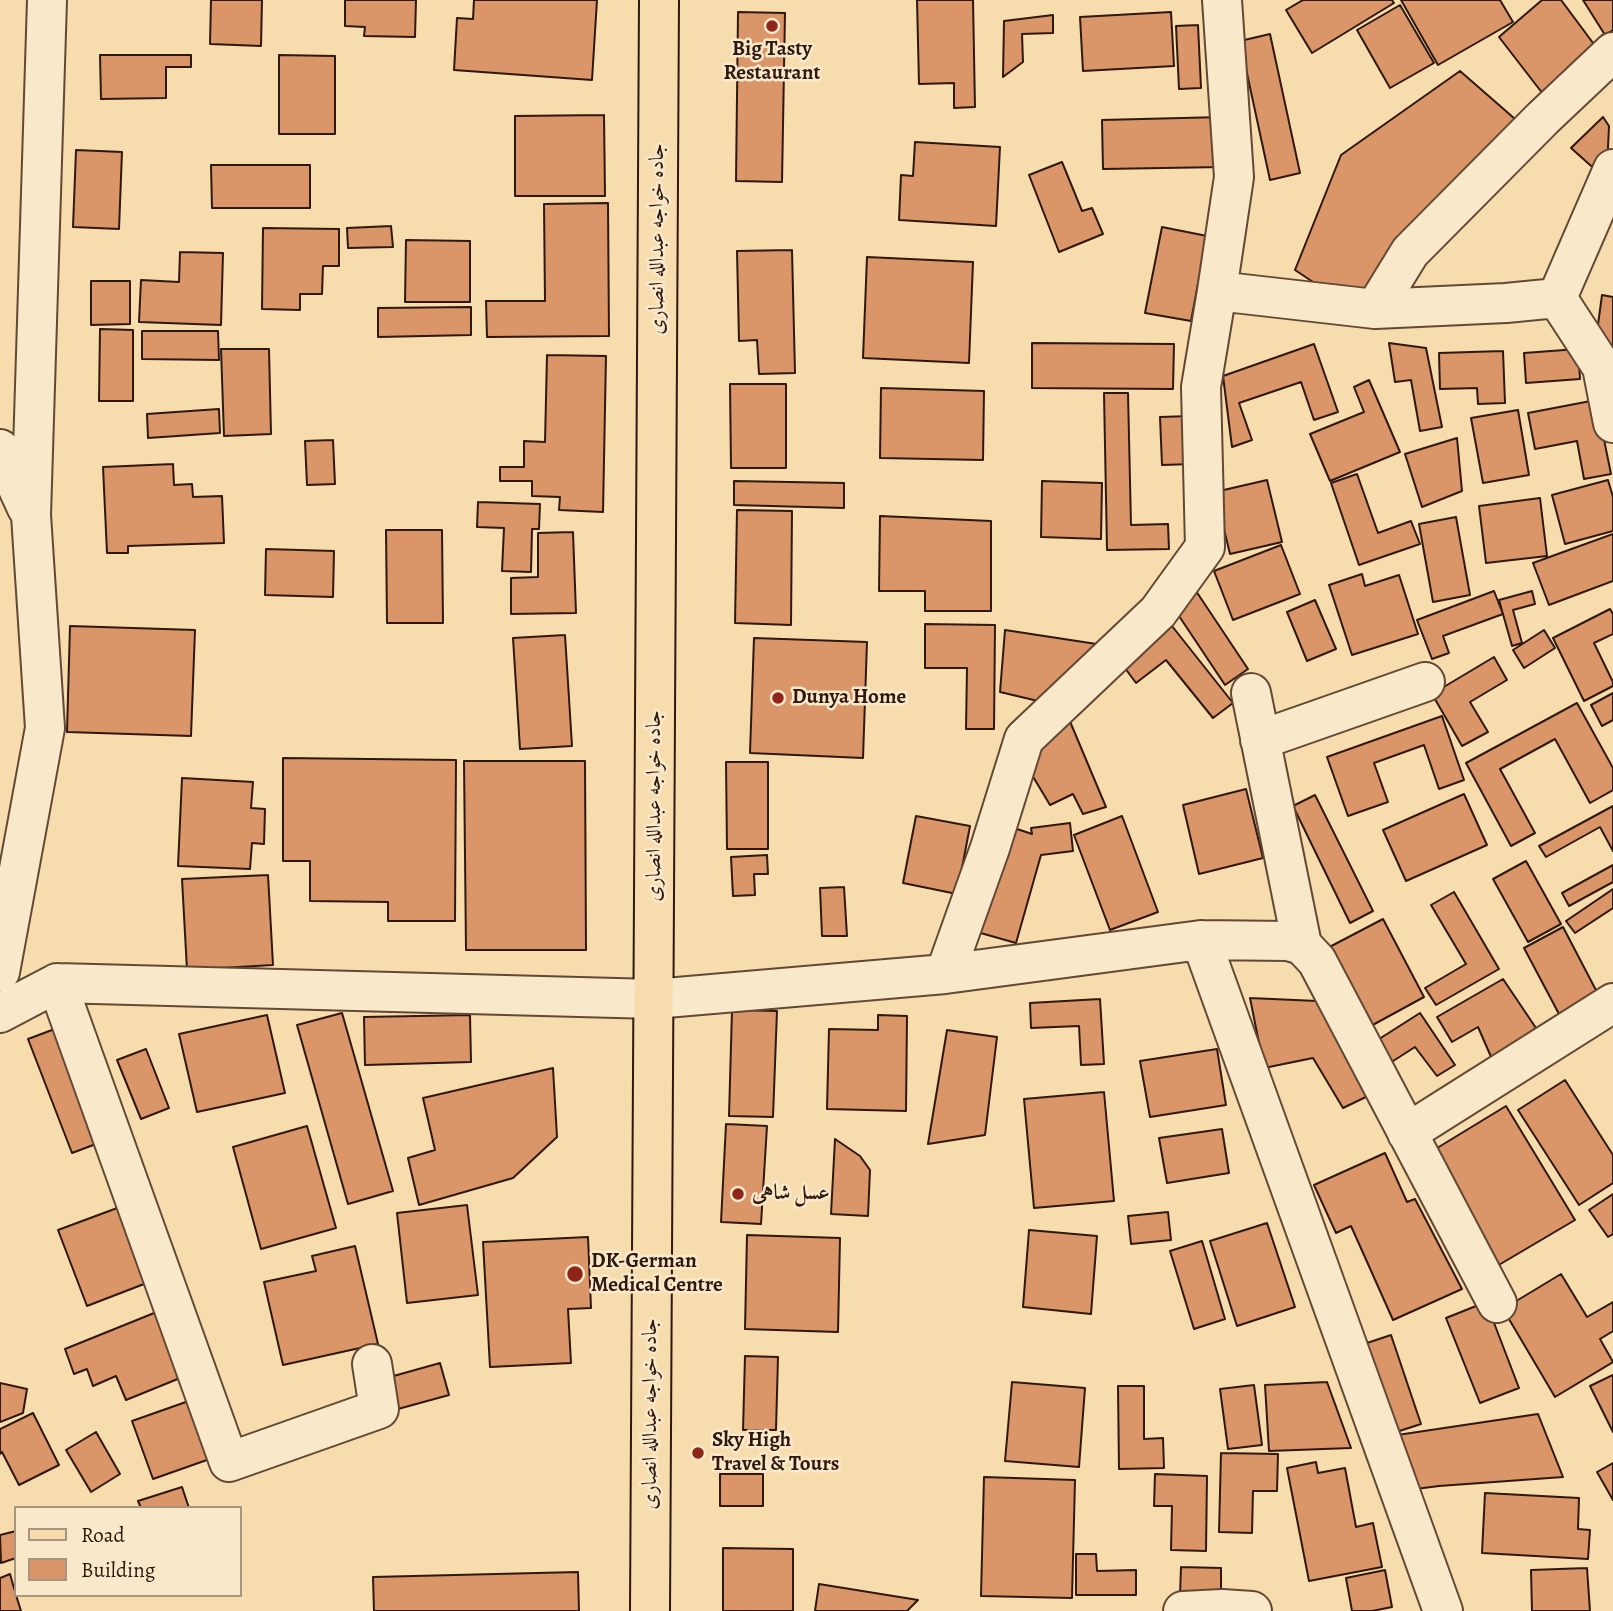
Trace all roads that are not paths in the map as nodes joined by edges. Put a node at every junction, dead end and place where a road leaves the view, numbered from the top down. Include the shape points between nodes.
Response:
1 (47, 0) edge
2 (659, 0) edge
3 (1222, 0) edge
4 (1612, 56) edge
5 (1613, 169) edge
6 (1217, 291) junction
7 (1557, 298) junction
8 (1375, 309) junction
9 (1613, 423) edge
10 (0, 449) edge
11 (31, 515) junction
12 (1425, 682) dead end
13 (1251, 693) dead end
14 (1260, 740) junction
15 (1201, 940) junction
16 (1302, 945) junction
17 (0, 972) edge
18 (946, 974) junction
19 (57, 983) junction
20 (654, 999) junction
21 (1613, 1003) edge
22 (0, 1013) edge
23 (1407, 1133) junction
24 (1497, 1303) dead end
25 (372, 1364) dead end
26 (650, 1611) edge
27 (1182, 1611) edge
28 (1252, 1611) edge
29 (1443, 1611) edge

1 - 11 street
2 - 20 main road, جاده خواجه عبدالله انصاری
3 - 6 street via 1234,177
4 - 8 street via 1543,118 1410,252
5 - 7 street
6 - 8 street
6 - 18 street via 1201,387 1205,547 1158,612 1024,739
7 - 8 street
7 - 9 street via 1602,368
10 - 11 street
11 - 17 street via 45,728
12 - 14 street
13 - 14 street
14 - 16 street
15 - 16 street
15 - 18 street
15 - 29 street
16 - 23 street via 1317,961
18 - 20 street
19 - 20 street
19 - 22 street
19 - 25 street via 229,1462 379,1409
20 - 26 main road, جاده خواجه عبدالله انصاری
21 - 23 street
23 - 24 street
27 - 28 street

